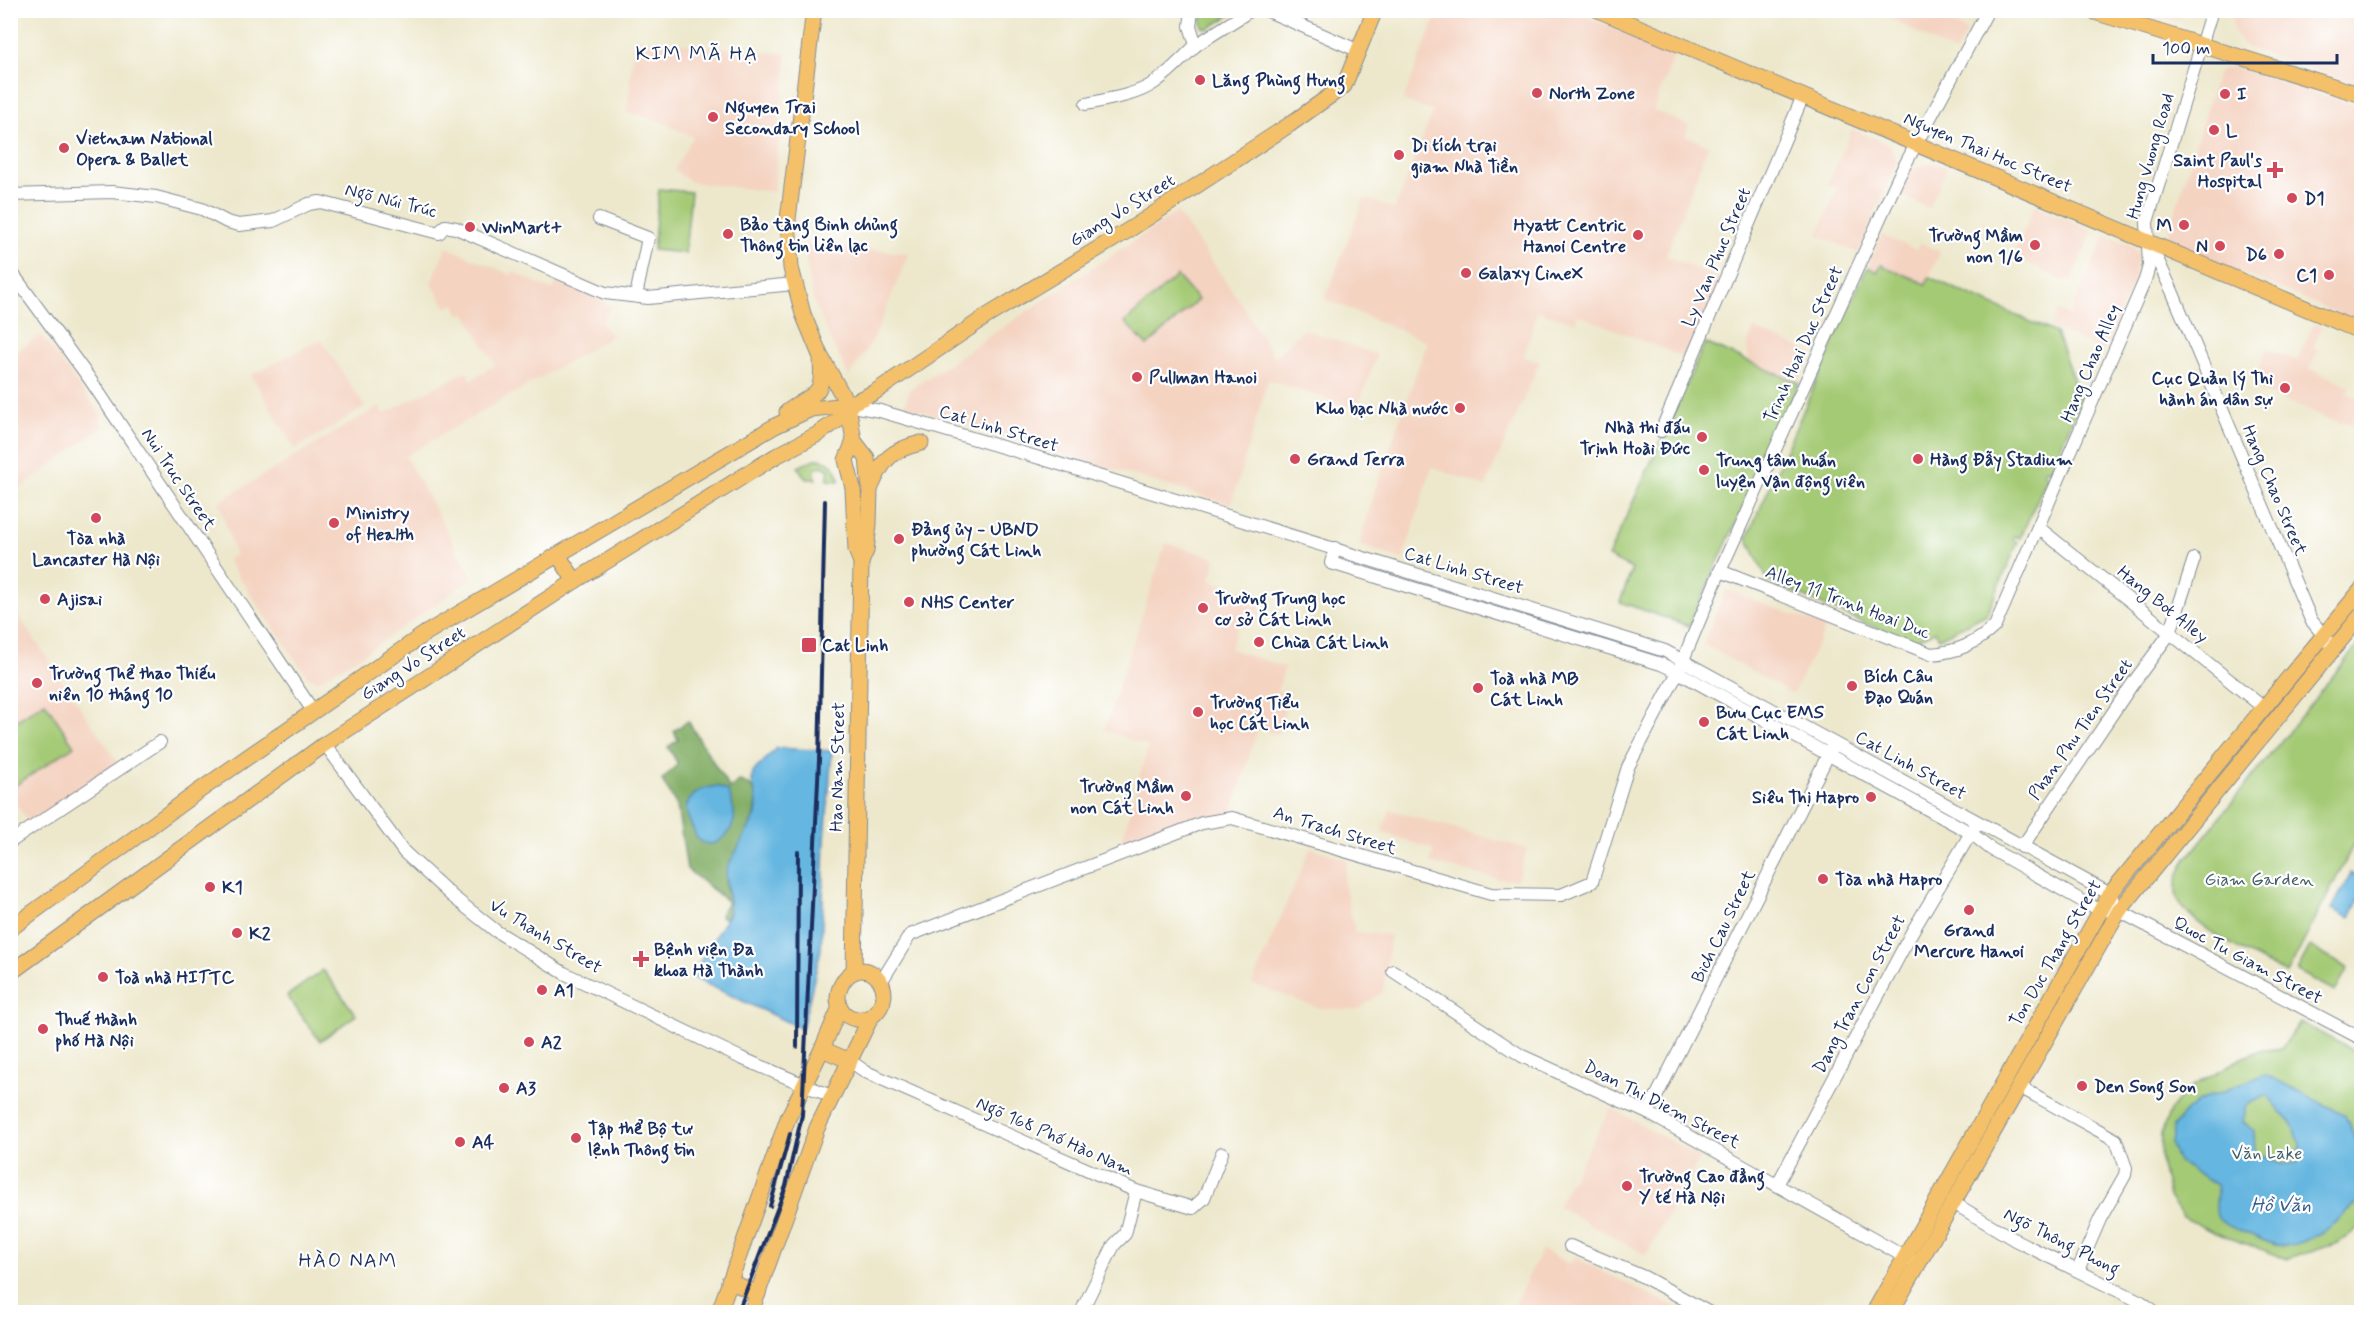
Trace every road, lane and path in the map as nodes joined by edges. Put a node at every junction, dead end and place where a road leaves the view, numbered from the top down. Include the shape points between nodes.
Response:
1 (814, 10) edge
2 (1192, 10) edge
3 (1251, 10) edge
4 (1266, 10) edge
5 (1375, 10) edge
6 (1598, 10) edge
7 (1988, 10) edge
8 (2088, 10) edge
9 (2212, 10) edge
10 (1196, 45) junction
11 (2201, 45) junction
12 (1359, 51) junction
13 (2361, 94) edge
14 (1803, 96) junction
15 (1086, 104) dead end
16 (1916, 143) junction
17 (10, 195) edge
18 (599, 219) dead end
19 (2149, 242) junction
20 (10, 270) edge
21 (794, 284) junction
22 (636, 296) junction
23 (2361, 332) edge
24 (820, 355) junction
25 (848, 405) junction
26 (775, 426) junction
27 (1661, 431) dead end
28 (818, 434) junction
29 (854, 437) junction
30 (921, 443) dead end
31 (870, 490) junction
32 (2039, 528) junction
33 (1335, 548) junction
34 (558, 555) junction
35 (2194, 559) dead end
36 (861, 562) junction
37 (1720, 571) junction
38 (574, 581) junction
39 (2361, 589) edge
40 (2361, 614) edge
41 (2170, 633) junction
42 (2323, 636) junction
43 (2335, 647) junction
44 (1682, 660) junction
45 (1678, 672) junction
46 (2264, 708) junction
47 (313, 711) junction
48 (160, 742) dead end
49 (324, 744) junction
50 (1831, 748) junction
51 (1974, 828) junction
52 (10, 842) edge
53 (2022, 847) junction
54 (2110, 894) junction
55 (2100, 910) junction
56 (2118, 911) junction
57 (10, 929) edge
58 (854, 972) junction
59 (1393, 972) dead end
60 (10, 973) edge
61 (881, 982) junction
62 (840, 1007) junction
63 (871, 1017) junction
64 (2361, 1039) edge
65 (822, 1049) junction
66 (850, 1060) junction
67 (805, 1085) junction
68 (2018, 1086) junction
69 (832, 1097) junction
70 (1648, 1113) junction
71 (1987, 1125) junction
72 (1222, 1153) dead end
73 (1777, 1185) junction
74 (1136, 1191) junction
75 (1952, 1202) junction
76 (1570, 1246) dead end
77 (1912, 1260) junction
78 (2078, 1270) junction
79 (729, 1281) junction
80 (758, 1294) junction
81 (719, 1312) edge
82 (751, 1312) edge
83 (1081, 1312) edge
84 (1708, 1312) edge
85 (1874, 1312) edge
86 (1891, 1312) edge
87 (2155, 1312) edge

1 - 21 main road via 788,219
2 - 10 street via 1190,26
3 - 10 street
4 - 12 street
5 - 12 main road, Giang Vo Street
6 - 14 main road, Nguyen Thai Hoc Street
7 - 16 street, Trinh Hoai Duc Street
8 - 11 main road
9 - 11 street, Hung Vuong Road
10 - 15 street via 1152,84
11 - 13 main road
11 - 19 street, Hung Vuong Road via 2147,222
12 - 25 main road, Giang Vo Street via 1344,86 1289,126 1132,228 987,315 875,393
14 - 16 main road, Nguyen Thai Hoc Street
14 - 27 street, Ly Van Phuc Street
16 - 19 main road, Nguyen Thai Hoc Street
16 - 37 street, Trinh Hoai Duc Street
17 - 22 street, Ngõ Núi Trúc via 112,192 156,197 202,209 239,225 273,221 320,202 427,231 439,233 445,226 456,228 605,293
18 - 22 street via 648,238
19 - 23 main road, Nguyen Thai Hoc Street
19 - 32 street, Hang Chao Alley via 2145,280
19 - 42 street, Hang Chao Street via 2311,620
20 - 47 street, Nui Truc Street via 89,378
21 - 22 street, Ngõ Núi Trúc
21 - 24 main road
24 - 25 main road, Hao Nam Street
24 - 26 main road via 823,380 819,391 788,411
25 - 26 main road, Giang Vo Street via 811,409
25 - 28 main road, Giang Vo Street via 840,418
25 - 29 main road, Hao Nam Street
25 - 33 street, Cat Linh Street
26 - 34 main road, Giang Vo Street
28 - 29 main road
28 - 38 main road, Giang Vo Street
29 - 31 main road, Hao Nam Street via 867,458
29 - 36 main road, Hao Nam Street via 846,460 853,488 856,550
30 - 31 main road via 890,455
31 - 36 main road, Hao Nam Street via 866,551
32 - 37 street, Alley 11 Trinh Hoai Duc via 1995,626 1982,639 1948,653 1931,654 1909,647
32 - 41 street, Hang Bot Alley
33 - 44 street, Cat Linh Street via 1665,651
33 - 45 street, Cat Linh Street via 1331,563 1472,604
34 - 38 main road
34 - 47 main road, Giang Vo Street via 426,633
35 - 41 street, Phan Phu Tien Street
36 - 58 main road, Hao Nam Street
37 - 44 street, Trinh Hoai Duc Street
38 - 49 main road, Giang Vo Street
39 - 42 main road, Ton Duc Thang Street
40 - 43 main road, Ton Duc Thang Street
41 - 46 street, Hang Bot Alley
41 - 53 street, Phan Phu Tien Street
42 - 43 street, Hang Chao Street
42 - 46 main road, Ton Duc Thang Street
43 - 56 main road, Ton Duc Thang Street
44 - 45 street, An Trach Street
44 - 50 street, Cat Linh Street
45 - 50 street, Cat Linh Street
45 - 61 street, An Trach Street via 1628,767 1592,882 1561,895 1491,894 1232,818 1202,823 910,935
46 - 54 main road, Ton Duc Thang Street
47 - 57 main road, Giang Vo Street
48 - 52 street
49 - 60 main road, Giang Vo Street
49 - 67 street, Vu Thanh Street via 404,852 496,931 564,973
50 - 51 street, Cat Linh Street
50 - 70 street, Bich Cau Street
51 - 53 street, Cat Linh Street
51 - 55 street, Cat Linh Street via 1991,849
51 - 73 street, Dang Tran Con Street via 1912,932
53 - 54 street, Cat Linh Street
54 - 55 main road, Ton Duc Thang Street
54 - 56 street
55 - 56 street, Cat Linh Street
55 - 71 main road, Ton Duc Thang Street
56 - 64 street, Quoc Tu Giam Street
56 - 68 main road, Ton Duc Thang Street
58 - 61 main road via 869,972
58 - 62 main road via 839,989
59 - 70 street, Doan Thi Diem Street via 1522,1056
61 - 63 main road via 883,1004
62 - 63 main road via 850,1018
62 - 65 main road
63 - 66 main road
65 - 66 main road
65 - 67 main road
66 - 69 main road
66 - 74 street, Ngõ 168 Phố Hào Nam via 876,1076
67 - 69 street, Vu Thanh Street
67 - 79 main road via 788,1118
68 - 71 main road, Ton Duc Thang Street
68 - 78 street via 2116,1140 2126,1168
69 - 80 main road via 817,1128
70 - 73 street, Doan Thi Diem Street
71 - 75 main road, Ton Duc Thang Street
71 - 77 main road, Ton Duc Thang Street
72 - 74 street, Ngõ 168 Phố Hào Nam via 1204,1198 1193,1208
73 - 77 street, Doan Thi Diem Street
74 - 83 street via 1125,1234 1114,1245
75 - 77 main road, Ton Duc Thang Street
75 - 78 street, Ngõ Thông Phong via 2015,1240
76 - 84 street via 1644,1277
77 - 85 main road, Ton Duc Thang Street
77 - 86 main road, Ton Duc Thang Street
78 - 87 street, Ngõ Thông Phong
79 - 80 main road
79 - 81 main road
80 - 82 main road

